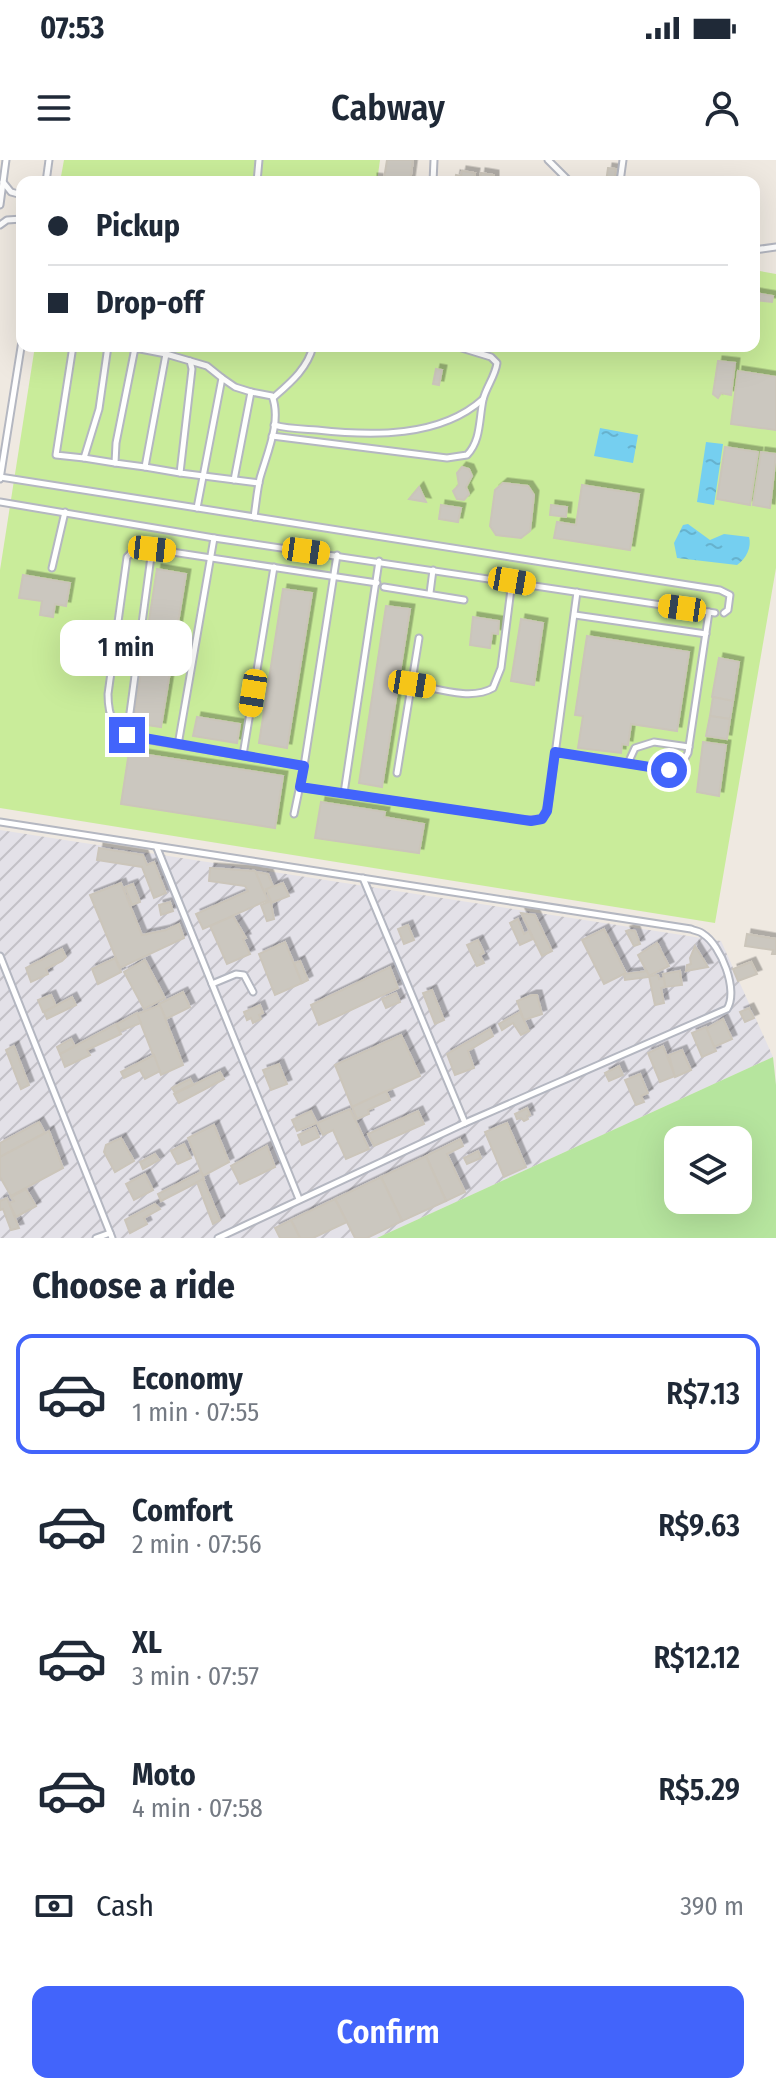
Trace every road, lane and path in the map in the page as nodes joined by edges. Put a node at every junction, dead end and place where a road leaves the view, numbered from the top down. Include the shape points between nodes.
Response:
1 (6, 160) edge
2 (548, 160) edge
3 (564, 176) edge
4 (3, 181) junction
5 (16, 193) edge
6 (0, 205) edge
7 (20, 352) edge
8 (72, 352) edge
9 (107, 352) edge
10 (131, 352) edge
11 (156, 352) edge
12 (311, 352) edge
13 (475, 352) edge
14 (166, 354) junction
15 (190, 361) junction
16 (222, 378) junction
17 (251, 392) junction
18 (274, 397) junction
19 (483, 399) junction
20 (274, 425) junction
21 (293, 427) junction
22 (370, 435) junction
23 (272, 436) junction
24 (294, 440) junction
25 (371, 447) junction
26 (2, 455) edge
27 (84, 458) junction
28 (115, 463) junction
29 (145, 467) junction
30 (180, 473) junction
31 (203, 477) junction
32 (0, 479) edge
33 (234, 480) junction
34 (259, 483) junction
35 (0, 502) edge
36 (197, 508) junction
37 (65, 512) junction
38 (254, 517) junction
39 (214, 538) junction
40 (152, 549) junction
41 (337, 555) junction
42 (210, 558) junction
43 (379, 561) junction
44 (274, 567) junction
45 (52, 568) dead end
46 (433, 570) junction
47 (331, 576) junction
48 (512, 581) junction
49 (377, 583) junction
50 (384, 587) dead end
51 (577, 592) junction
52 (430, 593) junction
53 (464, 600) dead end
54 (724, 613) dead end
55 (575, 615) junction
56 (706, 634) junction
57 (419, 638) dead end
58 (412, 684) junction
59 (127, 735) junction
60 (178, 745) junction
61 (689, 747) junction
62 (555, 752) junction
63 (243, 755) junction
64 (629, 761) junction
65 (304, 766) junction
66 (397, 773) dead end
67 (300, 787) junction
68 (344, 793) junction
69 (294, 814) dead end
70 (0, 822) edge
71 (156, 847) junction
72 (363, 878) junction
73 (0, 956) edge
74 (212, 984) junction
75 (253, 992) dead end
76 (465, 1123) junction
77 (299, 1199) junction
78 (111, 1236) edge
79 (96, 1238) edge
80 (218, 1238) edge

1 - 4 lane
2 - 3 lane
4 - 5 lane
4 - 6 lane
7 - 26 lane
8 - 27 lane via 56,455
9 - 27 lane via 99,409
10 - 28 lane
11 - 14 lane
12 - 18 lane via 292,382
13 - 19 lane via 497,363
14 - 15 lane
14 - 29 lane
15 - 16 lane
15 - 30 lane
16 - 17 lane
16 - 31 lane
17 - 18 lane
17 - 33 lane
18 - 20 lane
19 - 22 lane via 445,421
19 - 25 lane via 477,435 467,455 447,458
20 - 21 lane
20 - 23 lane
21 - 22 lane
21 - 24 lane
22 - 25 lane
23 - 24 lane
23 - 34 lane
24 - 25 lane
26 - 32 lane
27 - 28 lane
28 - 29 lane
29 - 30 lane
30 - 31 lane
31 - 33 lane
31 - 36 lane
32 - 36 lane
33 - 34 lane
34 - 38 lane
35 - 37 lane
36 - 38 lane
37 - 39 lane
37 - 45 lane
38 - 54 lane via 720,590 731,600
39 - 41 lane
39 - 42 lane
40 - 42 lane
40 - 59 lane
40 - 59 lane via 134,550 127,557 108,694 109,715
41 - 43 lane
41 - 47 lane
42 - 44 lane
42 - 60 lane
43 - 46 lane
43 - 49 lane
44 - 47 lane
44 - 63 lane
46 - 48 lane
46 - 52 lane
47 - 49 lane
47 - 65 lane
48 - 51 lane
48 - 58 lane via 501,668 493,688 472,693
49 - 68 lane
50 - 52 lane
51 - 55 lane
51 - 56 lane via 712,612
52 - 53 lane
55 - 56 lane
55 - 62 lane
56 - 61 lane
57 - 58 lane
58 - 66 lane
59 - 60 lane
60 - 63 lane
61 - 64 lane via 648,742 635,748
61 - 64 lane via 686,760 669,770
62 - 64 lane
62 - 68 lane via 548,806 537,821
63 - 65 lane
65 - 67 lane
67 - 68 lane
67 - 69 lane
70 - 71 lane
71 - 72 lane
71 - 74 lane
72 - 76 lane
72 - 76 lane via 691,929 705,934 726,968 732,988 727,1009
73 - 78 lane
74 - 75 lane via 244,975
74 - 77 lane
76 - 77 lane
77 - 80 lane
78 - 79 lane

